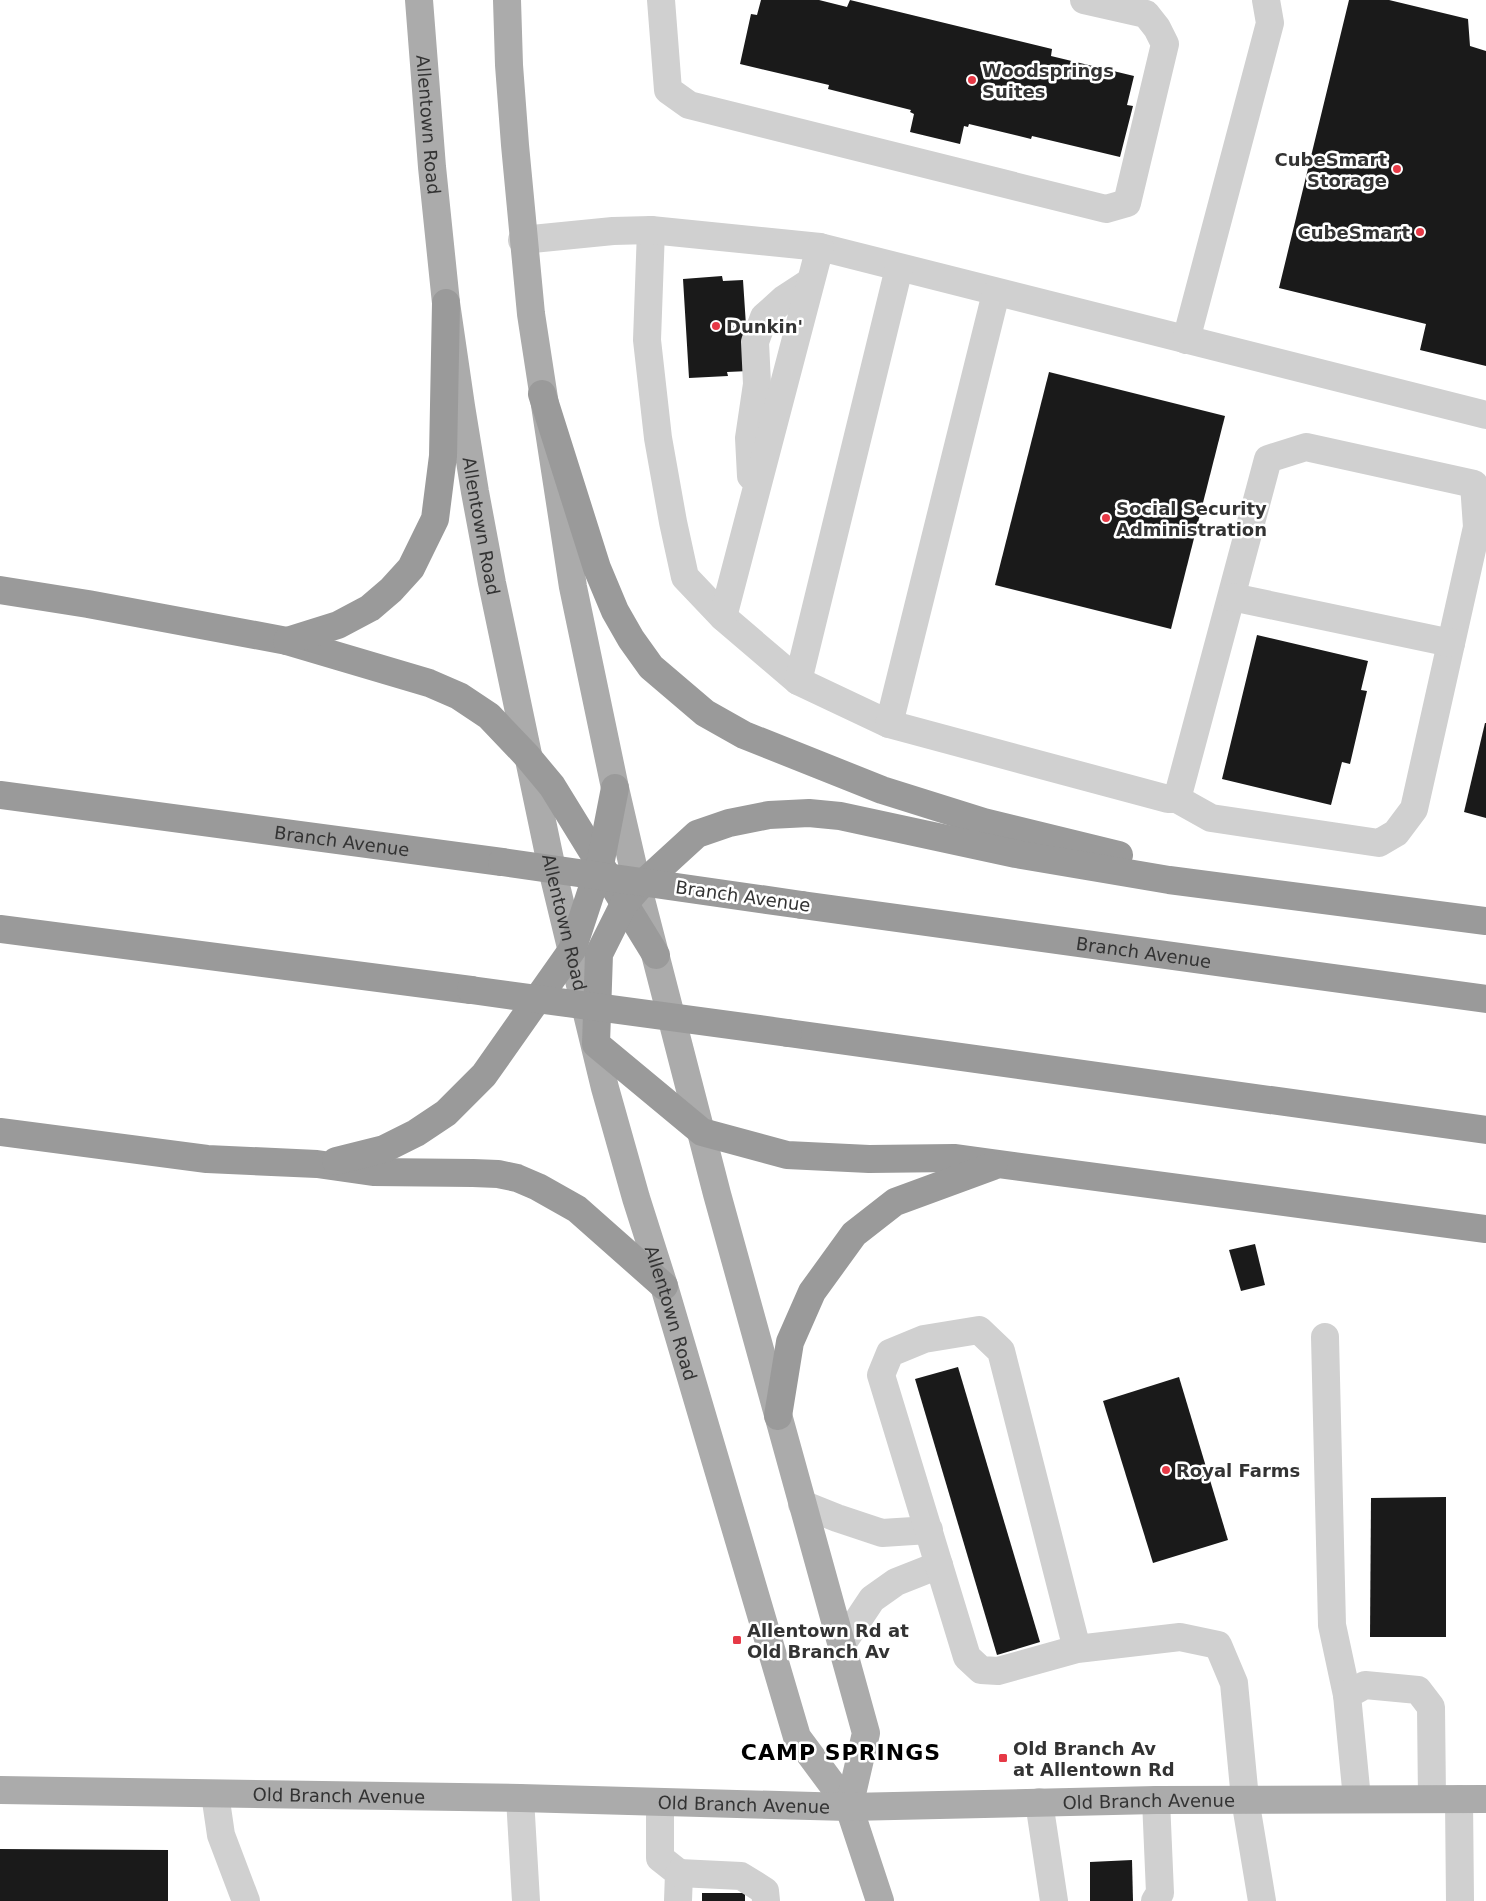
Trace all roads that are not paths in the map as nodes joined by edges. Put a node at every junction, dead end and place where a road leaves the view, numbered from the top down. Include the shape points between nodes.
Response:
1 (419, 0) edge
2 (507, 0) edge
3 (661, 0) edge
4 (1084, 0) edge
5 (1266, 0) edge
6 (650, 230) junction
7 (522, 240) junction
8 (820, 247) junction
9 (900, 268) junction
10 (810, 282) junction
11 (996, 292) junction
12 (446, 303) junction
13 (1186, 340) junction
14 (542, 394) junction
15 (1486, 415) edge
16 (752, 505) junction
17 (0, 590) edge
18 (1232, 597) junction
19 (722, 617) junction
20 (287, 640) junction
21 (1451, 643) junction
22 (798, 681) junction
23 (889, 724) junction
24 (527, 756) junction
25 (615, 788) junction
26 (0, 795) edge
27 (1177, 799) junction
28 (600, 865) junction
29 (1283, 895) junction
30 (631, 896) junction
31 (1486, 921) edge
32 (0, 929) edge
33 (572, 950) junction
34 (1486, 1000) edge
35 (596, 1044) junction
36 (1486, 1130) edge
37 (0, 1132) edge
38 (702, 1132) junction
39 (317, 1164) junction
40 (999, 1164) junction
41 (1486, 1229) edge
42 (664, 1286) junction
43 (1325, 1337) dead end
44 (778, 1416) junction
45 (802, 1504) junction
46 (928, 1530) junction
47 (939, 1565) junction
48 (842, 1644) junction
49 (1076, 1649) junction
50 (1347, 1695) junction
51 (0, 1790) edge
52 (215, 1794) junction
53 (520, 1798) junction
54 (1357, 1799) junction
55 (1432, 1799) junction
56 (1473, 1799) edge
57 (1156, 1800) junction
58 (1245, 1800) junction
59 (1038, 1802) junction
60 (660, 1803) junction
61 (849, 1807) junction
62 (679, 1873) junction
63 (876, 1900) edge
64 (246, 1901) edge
65 (526, 1901) edge
66 (678, 1901) edge
67 (766, 1901) edge
68 (1054, 1901) edge
69 (1156, 1901) edge
70 (1262, 1901) edge
71 (1460, 1901) edge

1 - 12 main road, Allentown Road
2 - 7 main road
3 - 4 lane via 668,90 689,105 1106,209 1127,203 1165,44 1146,14
5 - 13 lane via 1270,23
6 - 7 lane
6 - 8 lane
6 - 19 lane via 647,340 658,438 671,513 685,577
7 - 14 main road
8 - 9 lane
8 - 10 lane
9 - 11 lane
9 - 22 lane
10 - 16 lane
10 - 16 lane via 764,317 755,342 757,384 749,438
11 - 13 lane
11 - 23 lane
12 - 20 highway via 443,456 435,519 411,568 370,608 338,625
12 - 24 main road, Allentown Road via 474,492
13 - 15 lane
14 - 25 main road via 573,587
14 - 29 highway via 597,568 615,611 651,667 704,712 744,735 882,790 984,822
16 - 19 lane
17 - 20 highway
18 - 21 lane
18 - 21 lane via 1268,459 1306,447 1474,484 1478,528
18 - 27 lane
19 - 22 lane
20 - 24 highway via 429,683 459,696 489,716
21 - 27 lane via 1414,809 1396,833 1379,843 1211,818
22 - 23 lane
23 - 27 lane
24 - 28 highway via 552,786
24 - 33 main road, Allentown Road
25 - 28 highway
25 - 30 main road
26 - 34 highway, Branch Avenue, bridge
28 - 30 highway
28 - 33 highway
29 - 30 highway via 1025,856 840,816 809,813 729,822 697,834
29 - 31 highway
30 - 35 highway via 600,954
30 - 38 main road via 656,955
32 - 36 highway, bridge via 471,990
33 - 35 main road, Allentown Road
33 - 39 highway via 484,1075 446,1113 384,1149
35 - 38 highway
35 - 42 main road, Allentown Road via 636,1198
37 - 39 highway via 206,1159
38 - 40 highway via 787,1154 869,1159 954,1158
38 - 44 main road
39 - 42 highway via 373,1172 473,1172 517,1178 538,1186 577,1209
40 - 41 highway
40 - 44 highway via 895,1202 854,1234 812,1292 790,1342
42 - 61 main road, Allentown Road via 797,1737
43 - 50 lane via 1332,1625
44 - 45 main road
45 - 46 lane via 882,1533
45 - 48 main road
46 - 47 lane
46 - 49 lane via 881,1375 890,1353 924,1339 979,1330 1001,1352
47 - 48 lane via 896,1582 872,1599
47 - 49 lane via 967,1657 981,1670 998,1671
48 - 61 main road via 866,1733
49 - 58 lane via 1180,1637 1218,1645 1234,1683
50 - 54 lane
50 - 55 lane via 1365,1685 1418,1690 1431,1707
51 - 52 main road, Old Branch Avenue
52 - 53 main road, Old Branch Avenue
52 - 64 lane via 222,1835
53 - 60 main road, Old Branch Avenue
53 - 65 lane
54 - 55 main road, Old Branch Avenue
54 - 58 main road, Old Branch Avenue
55 - 56 main road, Old Branch Avenue
56 - 71 lane
57 - 58 main road, Old Branch Avenue
57 - 59 main road, Old Branch Avenue
57 - 69 lane via 1160,1893
58 - 70 lane
59 - 61 main road, Old Branch Avenue
59 - 68 lane
60 - 61 main road, Old Branch Avenue
60 - 62 lane via 660,1858
61 - 63 main road, Allentown Road
62 - 66 lane
62 - 67 lane via 741,1876 765,1891

